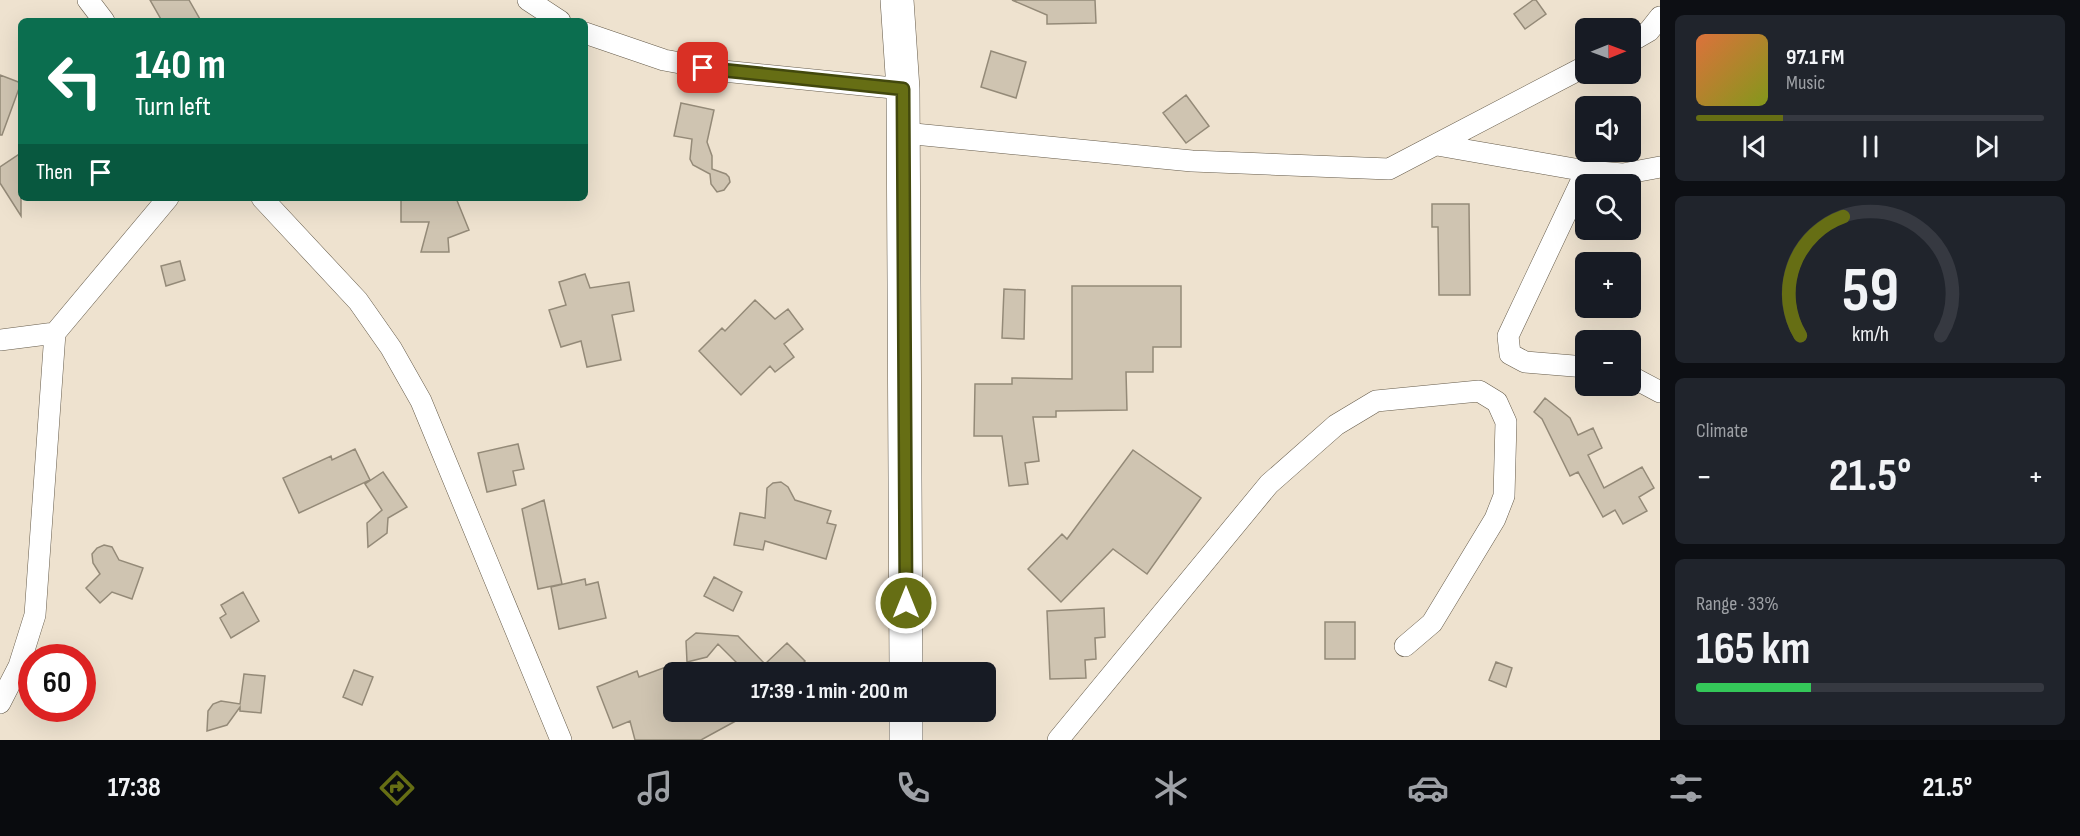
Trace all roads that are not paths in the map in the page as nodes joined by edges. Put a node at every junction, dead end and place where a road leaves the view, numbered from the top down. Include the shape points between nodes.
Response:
1 (88, 0) edge
2 (528, 0) edge
3 (897, 0) edge
4 (1660, 17) edge
5 (102, 18) edge
6 (555, 18) edge
7 (588, 34) edge
8 (1641, 36) edge
9 (1575, 72) edge
10 (903, 89) junction
11 (904, 133) junction
12 (1437, 145) junction
13 (1660, 167) edge
14 (1586, 171) junction
15 (165, 201) edge
16 (265, 201) edge
17 (55, 333) junction
18 (0, 340) edge
19 (1575, 366) edge
20 (1641, 382) edge
21 (1660, 392) edge
22 (1405, 646) dead end
23 (906, 662) edge
24 (0, 703) edge
25 (906, 722) edge
26 (561, 740) edge
27 (906, 740) edge
28 (1058, 740) edge

1 - 5 street
2 - 6 street
3 - 10 main road
4 - 8 street
7 - 10 street via 664,60 723,71
9 - 12 street
10 - 11 main road
11 - 12 street via 1191,161 1389,169
11 - 23 main road
12 - 14 street
13 - 14 street via 1623,174
14 - 19 street via 1508,336 1510,354 1525,362
15 - 17 street
16 - 26 street via 358,301 421,401
17 - 18 street
17 - 24 street via 35,615 19,666
20 - 21 street
22 - 28 street via 1432,623 1495,519 1504,496 1506,422 1497,402 1479,391 1376,401 1335,425 1269,484
25 - 27 main road

